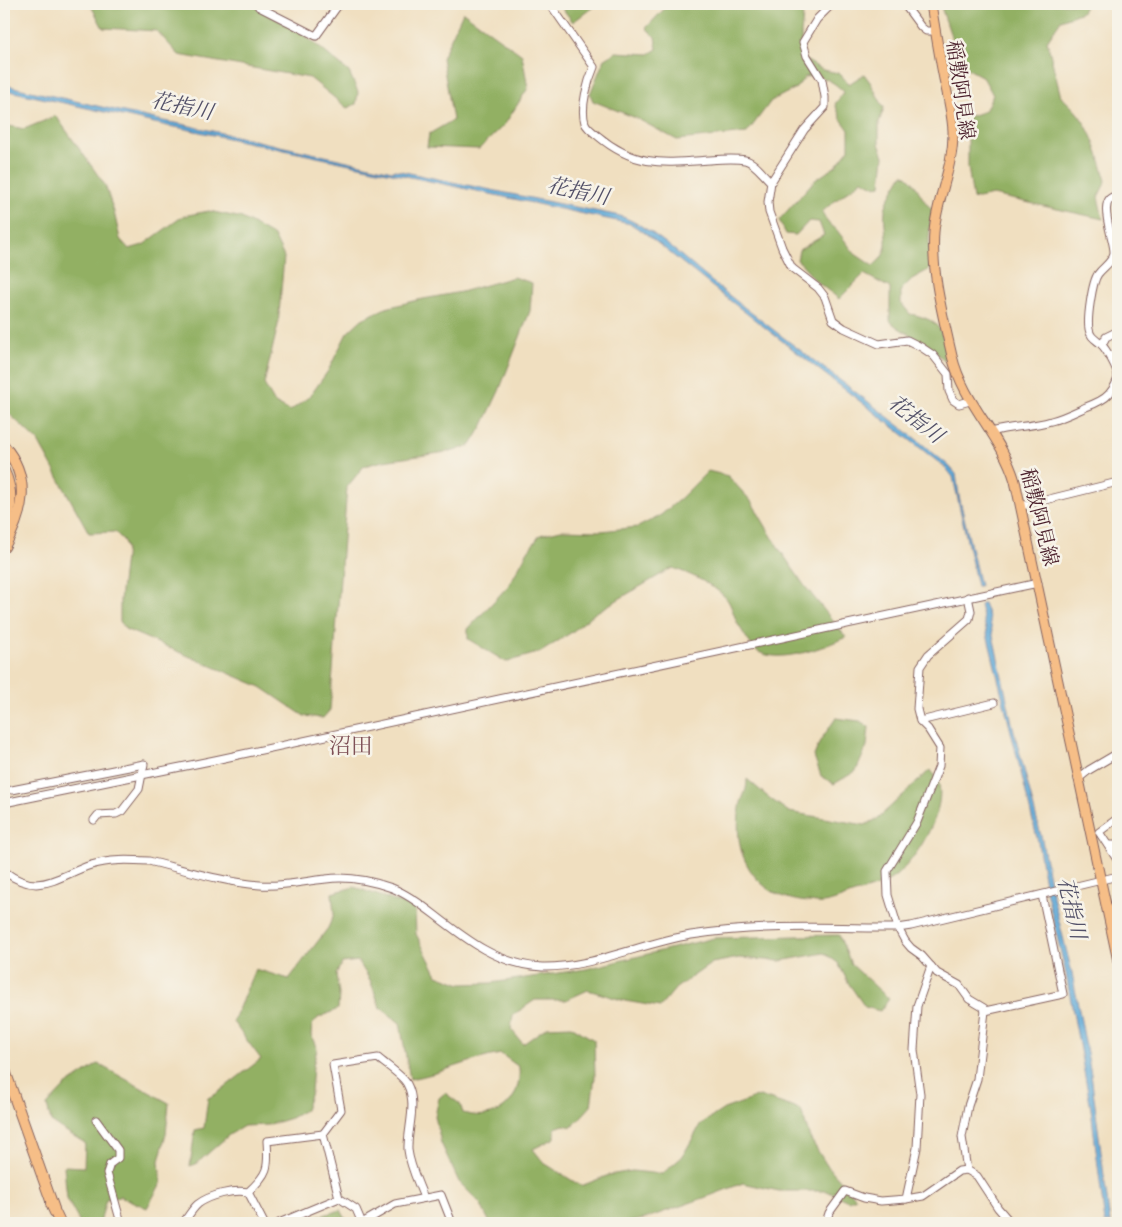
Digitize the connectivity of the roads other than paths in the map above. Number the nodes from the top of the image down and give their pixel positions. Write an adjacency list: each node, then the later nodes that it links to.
1 (257, 4): 2 (street)
2 (339, 4)
3 (550, 4): 8 (street)
4 (832, 4): 8 (street)
5 (904, 4): 7 (street)
6 (931, 4): 7 (main road, 稲敷阿見線)
7 (935, 31): 12 (main road, 稲敷阿見線)
8 (771, 182): 12 (street)
9 (1118, 196): 11 (street)
10 (1118, 331): 11 (street)
11 (1102, 344): 13 (street)
12 (970, 401): 13 (main road, 稲敷阿見線)
13 (991, 432): 18 (main road, 稲敷阿見線)
14 (4, 446): 20 (highway)
15 (4, 457): 20 (highway)
16 (4, 471): 19 (highway)
17 (1118, 482): 18 (street)
18 (1021, 506): 21 (main road, 稲敷阿見線)
19 (4, 526)
20 (4, 546)
21 (1038, 583): 22 (street); 27 (main road, 稲敷阿見線)
22 (968, 597): 24 (street); 26 (street)
23 (994, 703): 24 (street)
24 (920, 721): 39 (street)
25 (1118, 753): 27 (street)
26 (142, 774): 28 (street); 29 (street); 31 (street)
27 (1078, 779): 37 (main road, 稲敷阿見線)
28 (12, 790)
29 (4, 804)
30 (1118, 818): 32 (street)
31 (94, 820)
32 (1108, 845): 33 (street); 34 (street)
33 (1118, 845)
34 (1118, 861)
35 (4, 872): 39 (street)
36 (1118, 876): 37 (street)
37 (1100, 880): 38 (street); 40 (main road, 稲敷阿見線)
38 (1042, 895): 39 (street); 42 (street)
39 (898, 928): 41 (street)
40 (1118, 961)
41 (931, 966): 42 (street); 51 (street)
42 (986, 1011): 47 (street)
43 (4, 1068): 52 (highway)
44 (4, 1090): 52 (highway)
45 (96, 1120): 54 (street)
46 (323, 1134): 48 (street); 49 (street); 50 (street)
47 (966, 1170): 51 (street); 61 (street)
48 (248, 1192): 55 (street); 56 (street)
49 (339, 1198): 57 (street); 58 (street)
50 (424, 1198): 58 (street); 59 (street)
51 (906, 1199): 60 (street)
52 (54, 1209): 53 (highway)
53 (60, 1223)
54 (121, 1223)
55 (183, 1223)
56 (264, 1223)
57 (279, 1223)
58 (362, 1223)
59 (452, 1223)
60 (831, 1223)
61 (1012, 1223)

